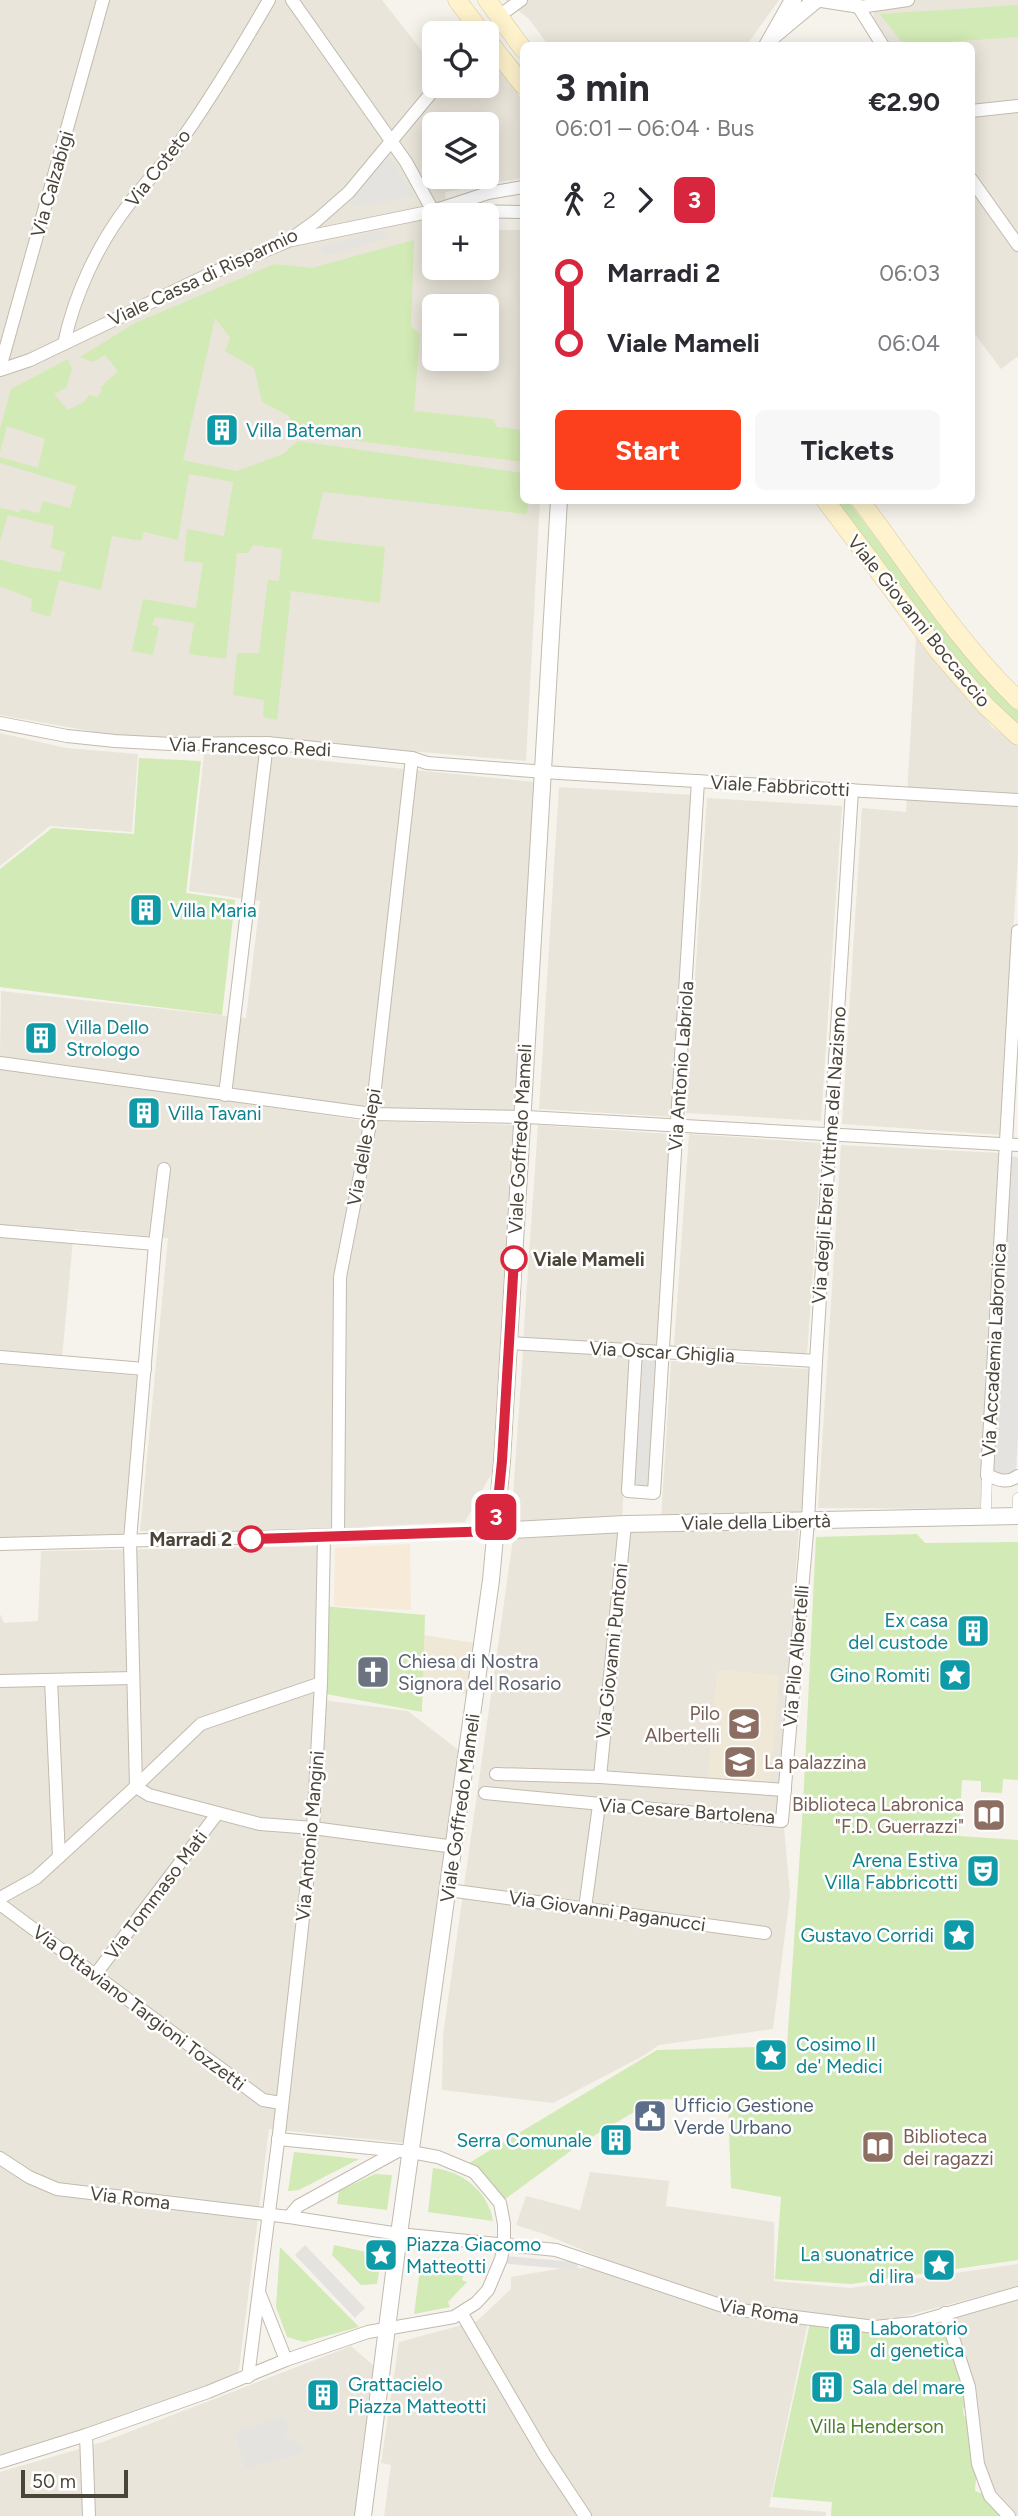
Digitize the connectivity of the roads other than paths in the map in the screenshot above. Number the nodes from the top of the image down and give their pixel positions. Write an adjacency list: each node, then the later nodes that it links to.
1 (103, 0): 32 (street, Via Calzabigi)
2 (269, 0): 31 (street, Via Coteto)
3 (292, 0): 21 (street)
4 (457, 0): 12 (main road)
5 (487, 0): 11 (main road)
6 (521, 0): 11 (street)
7 (793, 0): 13 (street)
8 (816, 0): 10 (street); 13 (street)
9 (908, 0): 10 (street)
10 (857, 4): 14 (street)
11 (499, 16): 15 (main road)
12 (472, 21)
13 (771, 40)
14 (881, 42)
15 (520, 45)
16 (499, 55): 17 (main road)
17 (520, 81)
18 (428, 98): 21 (street, Viale Cassa di Risparmio)
19 (1018, 106): 20 (street)
20 (975, 111)
21 (391, 143): 24 (street); 29 (street, Viale Cassa di Risparmio)
22 (975, 185): 30 (street)
23 (520, 187): 25 (street)
24 (429, 203)
25 (456, 203)
26 (499, 212): 27 (street)
27 (520, 212)
28 (422, 213): 29 (street)
29 (288, 241): 31 (street, Viale Cassa di Risparmio)
30 (1018, 245)
31 (64, 344): 32 (street, Viale Cassa di Risparmio)
32 (0, 369)
33 (559, 504): 41 (street, Viale Goffredo Mameli)
34 (828, 504): 38 (main road, Viale Giovanni Boccaccio)
35 (863, 504): 36 (main road, Viale Giovanni Boccaccio)
36 (1018, 700)
37 (0, 723): 39 (street, Via Francesco Redi)
38 (1018, 736)
39 (267, 743): 40 (street, Via Francesco Redi); 47 (street)
40 (412, 758): 41 (street, Via Francesco Redi); 48 (street, Via delle Siepi)
41 (542, 771): 42 (street, Viale Fabbricotti); 49 (street, Viale Goffredo Mameli)
42 (698, 781): 43 (street, Viale Fabbricotti); 50 (street, Via Antonio Labriola)
43 (852, 790): 44 (street, Viale Fabbricotti); 51 (street, Via degli Ebrei Vittime del Nazismo)
44 (1018, 800)
45 (1018, 931): 52 (street, Via Accademia Labronica)
46 (0, 1063): 47 (street)
47 (225, 1096): 48 (street)
48 (372, 1114): 49 (street); 71 (street, Via delle Siepi)
49 (521, 1117): 50 (street); 56 (street, Viale Goffredo Mameli)
50 (677, 1125): 51 (street); 58 (street, Via Antonio Labriola)
51 (831, 1134): 52 (street); 60 (street, Via degli Ebrei Vittime del Nazismo)
52 (1012, 1144): 62 (street, Via Accademia Labronica)
53 (164, 1169): 55 (street)
54 (0, 1231): 55 (street)
55 (155, 1244): 61 (street)
56 (509, 1343): 57 (street, Via Oscar Ghiglia); 69 (street, Viale Goffredo Mameli)
57 (636, 1350): 58 (street, Via Oscar Ghiglia); 58 (street, Via Antonio Labriola)
58 (662, 1352): 60 (street, Via Oscar Ghiglia)
59 (0, 1357): 61 (street)
60 (816, 1361): 67 (street, Via degli Ebrei Vittime del Nazismo)
61 (145, 1369): 72 (street)
62 (987, 1475): 63 (street, Via Accademia Labronica); 65 (street, Via Accademia Labronica)
63 (1018, 1476)
64 (1018, 1498): 66 (street)
65 (986, 1507)
66 (1018, 1516): 67 (street, Viale della Libertà)
67 (808, 1521): 68 (street, Viale della Libertà); 81 (street, Via Pilo Albertelli)
68 (625, 1524): 69 (street, Viale della Libertà); 79 (street, Via Giovanni Puntoni)
69 (495, 1531): 71 (street); 86 (street, Viale Goffredo Mameli)
70 (324, 1537): 71 (street); 72 (street); 77 (street, Via Antonio Mangini)
71 (338, 1537)
72 (130, 1540): 73 (street); 74 (street)
73 (0, 1544)
74 (133, 1678): 75 (street); 80 (street)
75 (51, 1680): 76 (street); 87 (street)
76 (0, 1681)
77 (321, 1683): 80 (street); 85 (street, Via Antonio Mangini)
78 (496, 1774): 79 (street, Via Cesare Bartolena)
79 (600, 1777): 81 (street, Via Cesare Bartolena)
80 (136, 1787): 84 (street); 87 (street)
81 (785, 1790): 83 (street, Via Cesare Bartolena)
82 (485, 1793): 83 (street, Via Cesare Bartolena)
83 (599, 1805): 91 (street)
84 (217, 1814): 85 (street); 93 (street, Via Tommaso Mati)
85 (313, 1828): 86 (street); 94 (street, Via Antonio Mangini)
86 (455, 1847): 88 (street, Viale Goffredo Mameli)
87 (59, 1857): 89 (street)
88 (448, 1890): 91 (street, Via Giovanni Paganucci); 96 (street, Viale Goffredo Mameli)
89 (0, 1898)
90 (0, 1904): 93 (street, Via Ottaviano Targioni Tozzetti)
91 (585, 1908): 92 (street, Via Giovanni Paganucci)
92 (765, 1933)
93 (95, 1975): 94 (street, Via Ottaviano Targioni Tozzetti)
94 (281, 2103): 95 (street, Via Antonio Mangini)
95 (278, 2136): 96 (street); 98 (street)
96 (404, 2152): 99 (street); 100 (street, Viale Goffredo Mameli); 101 (street)
97 (0, 2158): 98 (street, Via Roma)
98 (268, 2215): 99 (street); 102 (street)
99 (289, 2217): 100 (street)
100 (399, 2234): 101 (street); 106 (street, Viale Goffredo Mameli)
101 (504, 2244): 104 (street); 105 (street, Via Roma)
102 (259, 2292): 107 (street); 108 (street)
103 (1018, 2293): 105 (street, Via Roma)
104 (462, 2314): 106 (street); 113 (street)
105 (944, 2314): 114 (street)
106 (387, 2328): 107 (street); 112 (street, Viale Goffredo Mameli)
107 (286, 2360): 108 (street)
108 (248, 2377): 109 (street)
109 (86, 2435): 110 (street); 111 (street)
110 (0, 2462)
111 (89, 2516)
112 (363, 2516)
113 (585, 2516)
114 (1009, 2516)

